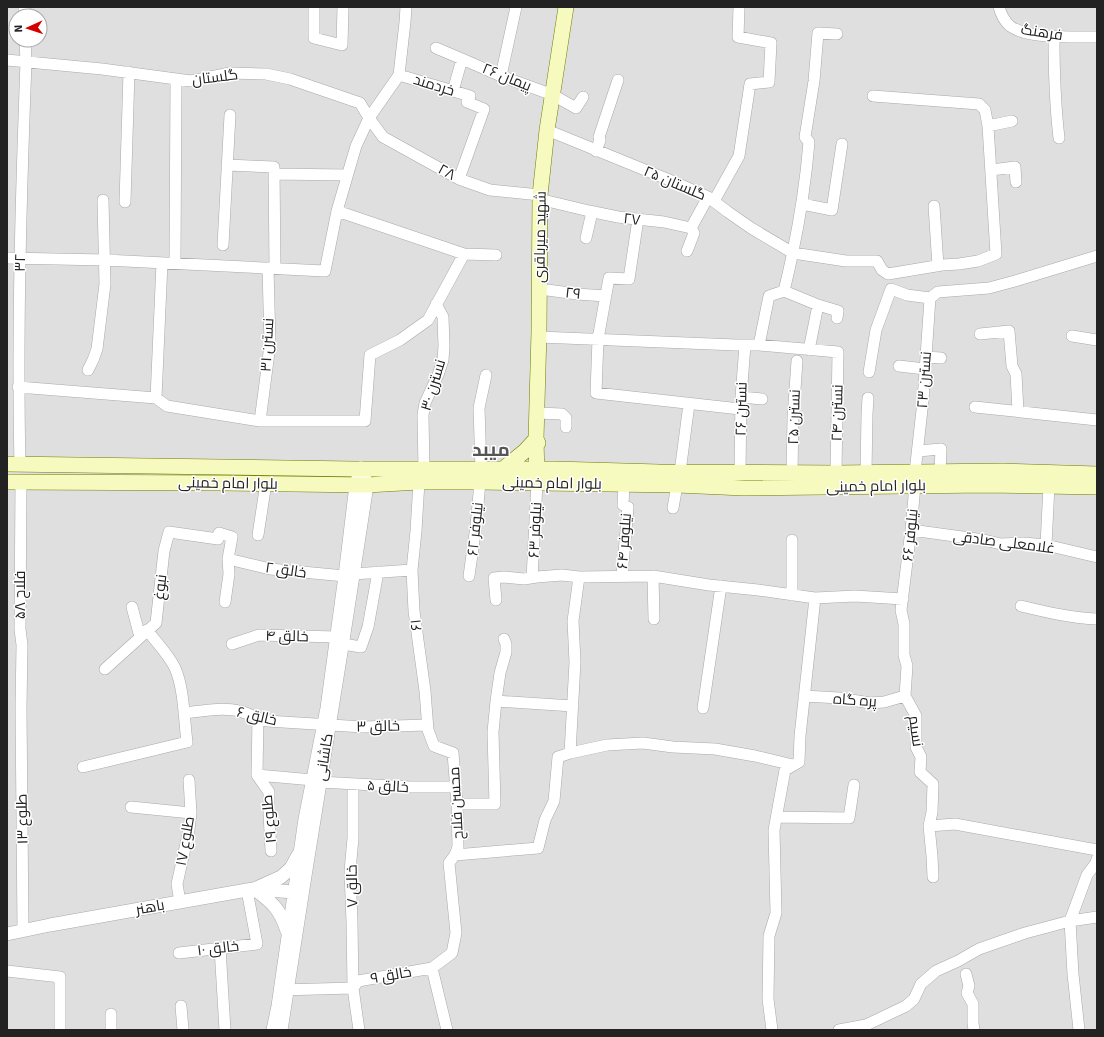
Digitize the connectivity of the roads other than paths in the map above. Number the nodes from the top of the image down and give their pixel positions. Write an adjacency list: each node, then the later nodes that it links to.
1 (314, 7): 2 (street)
2 (343, 7)
3 (406, 7): 17 (street)
4 (516, 7): 18 (street)
5 (566, 7): 22 (main road, شهید میرباقری)
6 (739, 7): 40 (street)
7 (999, 7): 9 (street, فرهنگ)
8 (837, 34): 43 (street)
9 (1054, 36): 10 (street, فرهنگ); 30 (street)
10 (1097, 37)
11 (25, 48): 15 (street, ۳۲)
12 (436, 48): 13 (street, پیمان ۲۶)
13 (462, 58): 18 (street, پیمان ۲۶); 21 (street)
14 (7, 60): 15 (street, گلستان)
15 (26, 62): 16 (street, گلستان); 57 (street, ۳۲)
16 (129, 72): 19 (street, گلستان); 42 (street)
17 (399, 75): 21 (street, خردمند); 26 (street)
18 (501, 76): 22 (street, پیمان ۲۶)
19 (176, 79): 26 (street, گلستان); 60 (street)
20 (618, 80): 32 (street)
21 (453, 91): 37 (street, خردمند)
22 (553, 95): 23 (street, پیمان ۲۶); 29 (main road, شهید میرباقری)
23 (583, 96)
24 (873, 96): 28 (street)
25 (230, 114): 33 (street)
26 (369, 118): 36 (street); 37 (street, ۲۸)
27 (1012, 121): 28 (street)
28 (988, 126): 34 (street)
29 (547, 130): 32 (street, گلستان ۲۵); 39 (main road, شهید میرباقری)
30 (1059, 138)
31 (842, 144): 43 (street)
32 (596, 151): 40 (street, گلستان ۲۵)
33 (227, 165): 35 (street); 50 (street)
34 (991, 170): 38 (street); 61 (street)
35 (274, 174): 36 (street); 62 (street, نسترن ۳۱)
36 (347, 175): 45 (street)
37 (459, 179): 39 (street, ۲۸)
38 (1016, 182)
39 (540, 197): 46 (street, ۲۷); 64 (main road, شهید میرباقری)
40 (711, 199): 48 (street); 52 (street, گلستان ۲۵)
41 (103, 200): 58 (street)
42 (125, 202)
43 (802, 204): 52 (street)
44 (934, 206): 61 (street)
45 (337, 211): 53 (street); 62 (street)
46 (592, 212): 47 (street, ۲۷); 49 (street)
47 (638, 219): 48 (street, ۲۷); 68 (street)
48 (691, 228): 51 (street)
49 (586, 238)
50 (223, 245)
51 (687, 251)
52 (793, 253): 63 (street); 66 (street)
53 (464, 254): 54 (street); 69 (street)
54 (496, 255)
55 (1097, 256): 67 (street)
56 (7, 258): 57 (street)
57 (20, 258): 58 (street); 88 (street, ۳۲)
58 (105, 260): 59 (street); 85 (street)
59 (162, 263): 60 (street); 90 (street)
60 (175, 263): 62 (street)
61 (938, 266): 63 (street)
62 (272, 268): 99 (street, نسترن ۳۱)
63 (888, 274): 65 (street)
64 (540, 289): 68 (street, ۲۹); 74 (main road, شهید میرباقری)
65 (891, 289): 67 (street); 86 (street)
66 (784, 291): 70 (street); 78 (street)
67 (934, 295): 80 (street, نسترن ۲۳)
68 (606, 296): 75 (street)
69 (436, 304): 99 (street); 114 (street, نسترن ۳۰)
70 (818, 305): 71 (street); 79 (street)
71 (837, 318)
72 (980, 334): 96 (street)
73 (1072, 336): 76 (street)
74 (539, 337): 75 (street); 97 (main road, شهید میرباقری)
75 (598, 340): 77 (street); 93 (street)
76 (1097, 340)
77 (745, 345): 78 (street); 89 (street, نسترن ۲۶)
78 (759, 345): 79 (street)
79 (809, 350): 111 (street, نسترن ۲۴)
80 (926, 357): 81 (street); 84 (street, نسترن ۲۳)
81 (941, 358)
82 (797, 361): 110 (street, نسترن ۲۵)
83 (899, 366): 84 (street)
84 (925, 369): 102 (street, نسترن ۲۳)
85 (88, 370)
86 (869, 372)
87 (486, 375): 115 (street, نیلوفر ۶۲)
88 (18, 387): 90 (street); 103 (street, ۳۲)
89 (741, 397): 92 (street); 95 (street, نسترن ۲۶)
90 (156, 398): 99 (street)
91 (868, 398): 112 (street)
92 (762, 399)
93 (689, 404): 95 (street); 117 (street)
94 (975, 407): 96 (street)
95 (740, 409): 108 (street, نسترن ۲۶)
96 (1018, 411): 98 (street)
97 (537, 413): 100 (street); 101 (main road, شهید میرباقری)
98 (1097, 420)
99 (260, 421)
100 (566, 427)
101 (536, 439): 106 (main road); 107 (main road); 116 (main road, شهید میرباقری)
102 (918, 451): 109 (street); 118 (street, نسترن ۲۳)
103 (14, 465): 104 (main road, بلوار امام خمینی)
104 (88, 466): 105 (main road, بلوار امام خمینی); 120 (main road)
105 (361, 468): 114 (main road, بلوار امام خمینی); 123 (street)
106 (503, 469): 115 (main road, بلوار امام خمینی); 116 (main road, بلوار امام خمینی)
107 (555, 469): 116 (main road, بلوار امام خمینی); 117 (main road, بلوار امام خمینی)
108 (740, 472): 110 (main road, بلوار امام خمینی); 117 (main road, بلوار امام خمینی)
109 (940, 472): 113 (main road, بلوار امام خمینی); 118 (main road, بلوار امام خمینی)
110 (792, 473): 111 (main road, بلوار امام خمینی)
111 (836, 473): 112 (main road, بلوار امام خمینی)
112 (866, 473): 118 (main road, بلوار امام خمینی)
113 (1097, 474)
114 (422, 475): 115 (main road, بلوار امام خمینی); 123 (main road, بلوار امام خمینی); 133 (street, ۶۱)
115 (480, 475): 116 (main road, بلوار امام خمینی); 136 (street, نیلوفر ۶۲)
116 (537, 476): 122 (main road, بلوار امام خمینی); 140 (street, نیلوفر ۶۳)
117 (678, 479): 118 (main road, بلوار امام خمینی); 122 (main road, بلوار امام خمینی); 126 (street)
118 (915, 479): 124 (main road, بلوار امام خمینی); 127 (street, نیلوفر ۶۶)
119 (14, 482): 120 (main road, بلوار امام خمینی); 161 (street, فلاح ۵۸)
120 (88, 482): 121 (main road, بلوار امام خمینی)
121 (266, 483): 123 (main road, بلوار امام خمینی); 128 (street)
122 (624, 484): 137 (street, نیلوفر ۶۴)
123 (361, 485): 135 (street, کاشانی)
124 (1049, 486): 125 (main road, بلوار امام خمینی); 130 (street)
125 (1097, 487)
126 (673, 508)
127 (911, 530): 130 (street, غلامعلی صادقی); 141 (street, نیلوفر ۶۶)
128 (258, 535)
129 (792, 540): 143 (street)
130 (1046, 545): 131 (street, غلامعلی صادقی)
131 (1097, 557)
132 (228, 559): 135 (street, خالق ۲); 147 (street); 152 (street, نبوغ)
133 (412, 570): 134 (street, خالق ۲); 166 (street, ۶۱)
134 (378, 572): 135 (street, خالق ۲); 154 (street, خالق ۴)
135 (349, 575): 154 (street, کاشانی)
136 (469, 576)
137 (622, 576): 138 (street); 139 (street)
138 (653, 576): 142 (street); 150 (street)
139 (579, 577): 140 (street); 160 (street)
140 (532, 578): 146 (street)
141 (904, 584): 145 (street, نسیم)
142 (721, 586): 143 (street); 162 (street)
143 (792, 595): 144 (street)
144 (815, 598): 145 (street); 157 (street)
145 (903, 599): 158 (street, نسیم)
146 (496, 600)
147 (225, 602)
148 (1021, 606): 151 (street)
149 (132, 607): 152 (street)
150 (654, 619)
151 (1097, 619)
152 (144, 634): 156 (street, نبوغ); 163 (street)
153 (504, 639): 159 (street)
154 (341, 640): 155 (street, خالق ۴); 165 (street, کاشانی)
155 (232, 644)
156 (105, 669)
157 (804, 696): 158 (street, پره گاه); 169 (street)
158 (905, 696): 181 (street, نسیم)
159 (496, 700): 160 (street); 177 (street)
160 (573, 706): 168 (street)
161 (20, 707): 194 (street, طلوع ۱۳)
162 (703, 708)
163 (184, 713): 164 (street, خالق ۶); 170 (street)
164 (258, 718): 165 (street, خالق ۶); 171 (street, طلوع ۱۹)
165 (327, 725): 166 (street, خالق ۳); 173 (street, کاشانی)
166 (427, 725): 167 (street, ۶۱)
167 (454, 753): 176 (street, محسن فلاح)
168 (570, 754): 169 (street); 186 (street)
169 (793, 765): 180 (street)
170 (83, 767)
171 (257, 775): 173 (street, خالق ۵); 185 (street, طلوع ۱۹)
172 (189, 780): 179 (street, طلوع ۱۷)
173 (317, 781): 174 (street, خالق ۵); 182 (street, کاشانی); 183 (street, کاشانی)
174 (353, 784): 176 (street, خالق ۵); 203 (street, خالق ۷)
175 (854, 785): 180 (street)
176 (456, 787): 177 (street, محسن فلاح)
177 (457, 804): 186 (street, محسن فلاح)
178 (131, 807): 179 (street)
179 (191, 813): 191 (street, طلوع ۱۷)
180 (777, 817): 215 (street)
181 (929, 826): 184 (street); 188 (street)
182 (311, 841): 183 (street); 198 (street, کاشانی)
183 (301, 850): 189 (street); 190 (street, کاشانی)
184 (1097, 850)
185 (271, 851)
186 (455, 855): 200 (street, محسن فلاح)
187 (1097, 859): 193 (street)
188 (933, 877)
189 (251, 889): 190 (street, باهنر); 191 (street, باهنر); 196 (street); 197 (street, خالق ۱۰)
190 (294, 892): 196 (street, کاشانی)
191 (180, 902): 194 (street, باهنر)
192 (1097, 917): 193 (street)
193 (1070, 921): 216 (street); 218 (street)
194 (23, 930): 195 (street, باهنر)
195 (7, 934)
196 (288, 934): 198 (street); 204 (street, کاشانی)
197 (220, 948): 199 (street, خالق ۱۰); 210 (street)
198 (294, 950): 204 (street, کاشانی)
199 (179, 953)
200 (432, 968): 203 (street, خالق ۹); 214 (street)
201 (7, 971): 207 (street)
202 (966, 974): 217 (street)
203 (353, 988): 204 (street, خالق ۹); 213 (street, خالق ۹)
204 (284, 990): 211 (street, کاشانی); 212 (street, کاشانی)
205 (181, 1006): 209 (street)
206 (111, 1014): 208 (street)
207 (60, 1030)
208 (111, 1030)
209 (183, 1030)
210 (225, 1030)
211 (273, 1030)
212 (282, 1030)
213 (358, 1030)
214 (447, 1030)
215 (772, 1030)
216 (839, 1030)
217 (974, 1030)
218 (1079, 1030)

